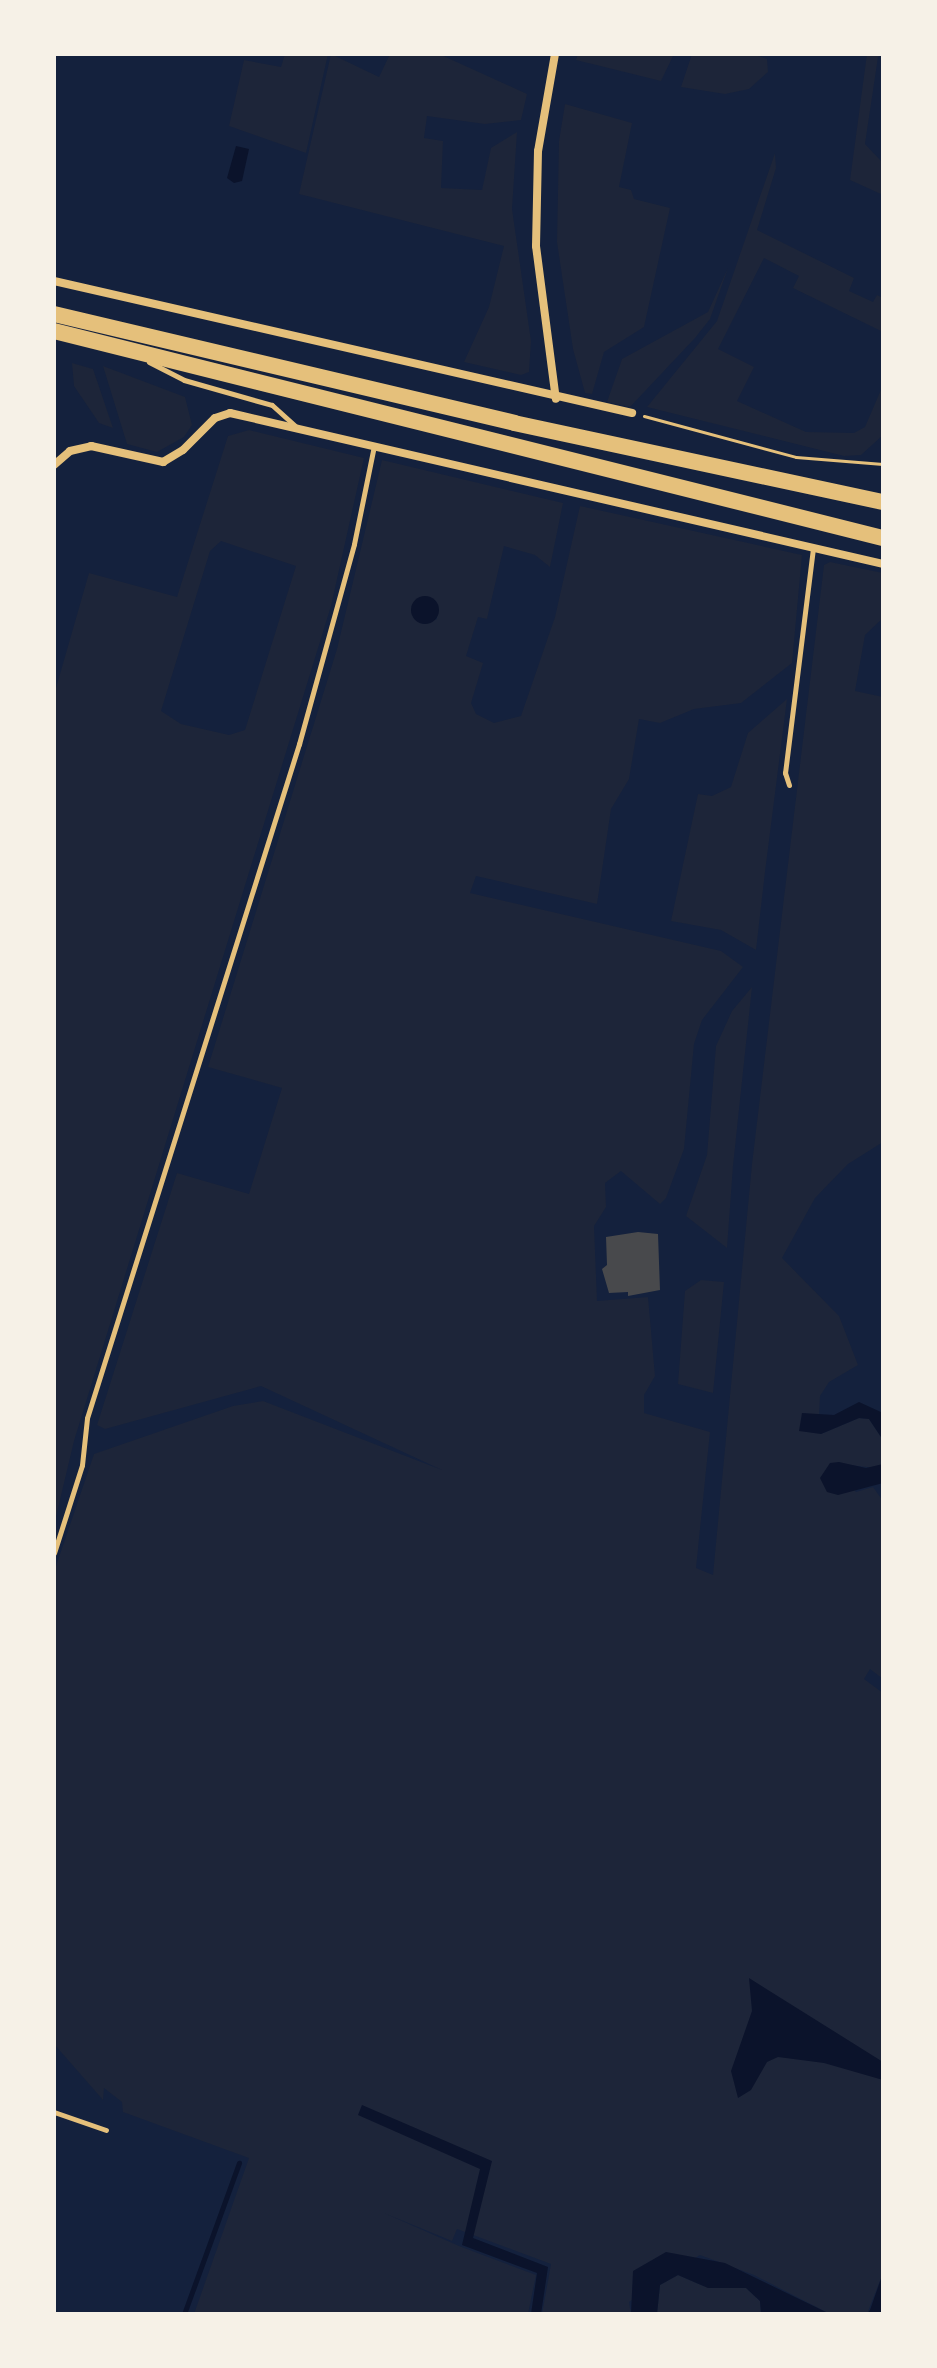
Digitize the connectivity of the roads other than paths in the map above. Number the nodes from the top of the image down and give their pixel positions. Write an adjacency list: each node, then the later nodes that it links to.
1 (555, 54): 6 (street)
2 (54, 281): 6 (street)
3 (54, 314): 11 (main road)
4 (54, 331): 5 (main road)
5 (119, 347): 8 (lane); 12 (main road)
6 (556, 399): 7 (street)
7 (632, 413)
8 (296, 427): 9 (street); 10 (street)
9 (374, 446): 13 (street); 16 (lane)
10 (54, 465)
11 (883, 502)
12 (883, 538)
13 (813, 549): 14 (street); 15 (lane)
14 (883, 564)
15 (789, 785)
16 (54, 1553)
17 (54, 2112): 18 (lane)
18 (106, 2130)

